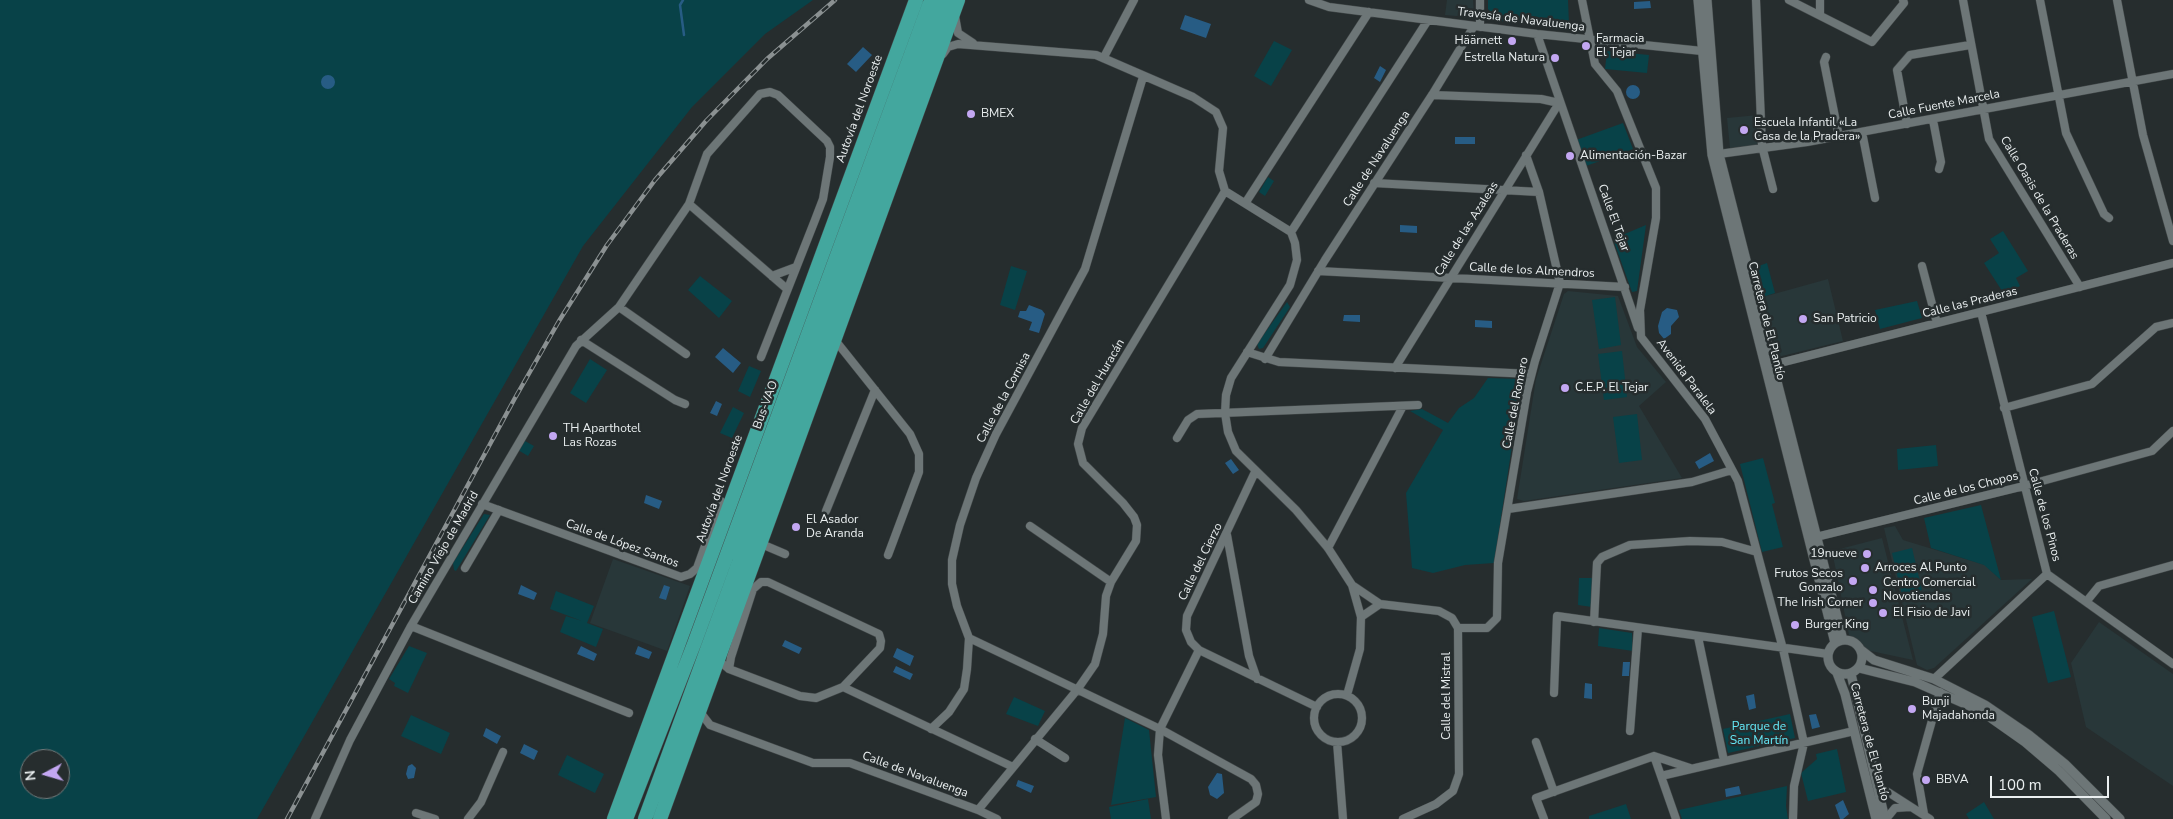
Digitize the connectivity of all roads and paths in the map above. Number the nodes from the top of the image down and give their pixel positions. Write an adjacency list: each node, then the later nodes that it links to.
1 (916, 0): 55 (highway, Autovía del Noroeste)
2 (931, 0): 127 (highway, Bus-VAO)
3 (945, 0): 176 (highway)
4 (959, 0): 25 (street); 40 (highway)
5 (1134, 0): 28 (street)
6 (1309, 0): 18 (street, Travesía de Navaluenga)
7 (1480, 0): 22 (street)
8 (1582, 0): 24 (street, Avenida Paralela)
9 (1698, 0): 27 (street, Carretera de El Plantío)
10 (1707, 0): 44 (street, Carretera de El Plantío)
11 (1756, 0): 42 (street)
12 (1789, 0): 20 (street)
13 (1820, 0): 20 (street)
14 (1903, 0): 20 (street)
15 (1963, 0): 26 (street, Calle Oasis de la Praderas)
16 (2040, 0): 34 (street)
17 (2117, 0): 32 (street)
18 (1331, 3): 19 (street, Travesía de Navaluenga)
19 (1369, 12): 21 (street, Travesía de Navaluenga); 52 (street)
20 (1820, 15)
21 (1428, 20): 22 (street, Travesía de Navaluenga); 56 (street)
22 (1477, 27): 23 (street, Travesía de Navaluenga); 33 (street, Calle de Navaluenga)
23 (1537, 34): 24 (street, Travesía de Navaluenga); 35 (street, Calle El Tejar)
24 (1591, 40): 27 (street, Travesía de Navaluenga); 69 (street, Avenida Paralela)
25 (978, 45): 28 (street); 40 (street)
26 (1970, 45): 36 (street, Calle Oasis de la Praderas); 38 (street)
27 (1702, 51): 126 (street, Carretera de El Plantío)
28 (1104, 57): 31 (street)
29 (1826, 57): 41 (street)
30 (2173, 74): 32 (street, Calle Fuente Marcela)
31 (1143, 77): 49 (street); 125 (street, Calle de la Cornisa)
32 (2133, 82): 34 (street, Calle Fuente Marcela); 57 (street)
33 (1432, 95): 35 (street); 46 (street, Calle de Navaluenga)
34 (2059, 95): 36 (street, Calle Fuente Marcela); 54 (street)
35 (1559, 103): 43 (street, Calle de las Azaleas); 65 (street, Calle El Tejar)
36 (1984, 109): 37 (street, Calle Fuente Marcela); 66 (street, Calle Oasis de la Praderas)
37 (1933, 120): 38 (street, Calle Fuente Marcela); 45 (street)
38 (1907, 124): 39 (street, Calle Fuente Marcela)
39 (1862, 132): 41 (street, Calle Fuente Marcela); 51 (street)
40 (909, 137): 78 (highway)
41 (1839, 137): 42 (street, Calle Fuente Marcela)
42 (1762, 149): 44 (street, Calle Fuente Marcela); 47 (street)
43 (1526, 154): 48 (street, Calle de las Azaleas); 50 (street)
44 (1719, 154): 85 (street, Carretera de El Plantío)
45 (1939, 169)
46 (1374, 183): 48 (street); 61 (street, Calle de Navaluenga)
47 (1772, 189)
48 (1504, 190): 50 (street); 63 (street, Calle de las Azaleas)
49 (1225, 191): 52 (street); 115 (street, Calle del Huracán)
50 (1539, 192): 64 (street)
51 (1875, 198)
52 (1246, 202): 56 (street)
53 (689, 204): 60 (street, Camino Viejo de Madrid); 62 (street); 72 (street, Camino Viejo de Madrid)
54 (2110, 218)
55 (831, 230): 99 (highway); 173 (highway, Autovía del Noroeste)
56 (1291, 232): 68 (street)
57 (2173, 242)
58 (2173, 263): 66 (street, Calle las Praderas)
59 (1922, 266): 74 (street)
60 (796, 267): 62 (street); 67 (street)
61 (1318, 271): 63 (street, Calle de los Almendros); 71 (street, Calle de Navaluenga)
62 (772, 276): 67 (street)
63 (1450, 278): 64 (street, Calle de los Almendros); 86 (street, Calle de las Azaleas)
64 (1560, 284): 65 (street, Calle de los Almendros); 87 (street, Calle del Romero)
65 (1625, 287): 70 (street, Calle El Tejar)
66 (2080, 287): 73 (street, Calle las Praderas)
67 (787, 289): 82 (street)
68 (1284, 294): 71 (street); 79 (street)
69 (1644, 295): 70 (street); 76 (street, Avenida Paralela)
70 (1628, 296): 76 (street, Calle El Tejar)
71 (1299, 303): 84 (street, Calle de Navaluenga)
72 (619, 307): 77 (street, Camino Viejo de Madrid); 80 (street)
73 (1981, 312): 74 (street, Calle las Praderas); 92 (street, Calle de los Pinos)
74 (1937, 323): 85 (street, Calle las Praderas)
75 (2173, 323): 92 (street)
76 (1641, 337): 96 (street, Avenida Paralela)
77 (581, 340): 89 (street); 100 (street, Camino Viejo de Madrid)
78 (835, 340): 81 (street); 83 (highway)
79 (1248, 352): 84 (street); 93 (street)
80 (686, 354)
81 (848, 356): 83 (street); 88 (street)
82 (761, 357)
83 (829, 357): 107 (highway)
84 (1265, 359): 86 (street)
85 (1772, 364): 106 (street, Carretera de El Plantío)
86 (1395, 368): 87 (street)
87 (1531, 374): 101 (street, Calle del Romero)
88 (875, 390): 103 (street); 111 (street)
89 (685, 404)
90 (1418, 405): 91 (street)
91 (1403, 406): 93 (street); 108 (street)
92 (2004, 408): 98 (street, Calle de los Pinos)
93 (1225, 413): 95 (street); 97 (street)
94 (2173, 432): 98 (street, Calle de los Chopos)
95 (1176, 438)
96 (1732, 470): 101 (street); 109 (street, Avenida Paralela)
97 (1255, 472): 105 (street, Calle del Cierzo); 108 (street)
98 (2024, 486): 106 (street, Calle de los Chopos); 114 (street, Calle de los Pinos)
99 (721, 501): 102 (street, Calle de López Santos)
100 (482, 504): 102 (street, Calle de López Santos); 121 (street, Camino Viejo de Madrid)
101 (1508, 509): 122 (street, Calle del Romero)
102 (499, 510): 113 (street)
103 (826, 511)
104 (1030, 526): 115 (street)
105 (1227, 535): 129 (street, Calle del Cierzo); 137 (street)
106 (1816, 537): 126 (street, Carretera de El Plantío)
107 (759, 543): 110 (street); 132 (highway)
108 (1328, 548): 116 (street)
109 (1757, 552): 120 (street); 128 (street, Avenida Paralela)
110 (785, 554)
111 (888, 555)
112 (2173, 565): 117 (street)
113 (465, 568)
114 (2047, 574): 117 (street, Calle de los Pinos); 138 (street)
115 (1111, 582): 140 (street, Calle del Huracán)
116 (1352, 585): 118 (street); 119 (street)
117 (2086, 602): 133 (street, Calle de los Pinos)
118 (1380, 604): 119 (street); 122 (street)
119 (1361, 617): 143 (street)
120 (1594, 622): 123 (street); 142 (street)
121 (411, 626): 146 (street); 170 (street, Camino Viejo de Madrid)
122 (1458, 628): 182 (street, Calle del Mistral)
123 (1638, 628): 124 (street); 151 (street)
124 (1698, 637): 128 (street); 160 (street)
125 (969, 638): 140 (street); 148 (street, Calle de la Cornisa)
126 (1839, 642): 130 (street); 131 (street)
127 (694, 644): 174 (highway, Bus-VAO); 175 (highway)
128 (1783, 649): 131 (street); 156 (street, Avenida Paralela)
129 (1198, 650): 137 (street); 149 (street)
130 (1861, 650): 134 (street); 138 (street)
131 (1828, 654): 135 (street)
132 (724, 664): 139 (street); 139 (street); 145 (highway)
133 (2173, 664)
134 (1859, 668): 136 (street); 141 (street)
135 (1837, 673): 136 (street); 152 (street, Carretera de El Plantío)
136 (1851, 674): 164 (street, Carretera de El Plantío)
137 (1257, 679): 144 (street)
138 (1934, 679): 189 (street)
139 (843, 687): 148 (street)
140 (1077, 690): 149 (street); 153 (street, Calle del Huracán)
141 (1940, 692): 169 (street); 188 (street)
142 (1554, 693)
143 (1347, 695): 144 (street); 154 (street)
144 (1317, 707): 154 (street)
145 (700, 712): 147 (street); 150 (highway)
146 (629, 713)
147 (710, 725): 150 (street); 167 (street, Calle de Navaluenga)
148 (931, 729): 161 (street)
149 (1160, 729): 179 (street); 180 (street)
150 (693, 730): 177 (highway)
151 (1630, 731)
152 (1854, 731): 156 (street); 186 (street, Carretera de El Plantío)
153 (1035, 740): 159 (street); 161 (street, Calle del Huracán)
154 (1337, 742): 181 (street)
155 (1536, 742): 165 (street)
156 (1804, 743): 160 (street); 185 (street, Avenida Paralela)
157 (503, 752): 172 (street)
158 (1654, 756): 162 (street); 163 (street); 165 (street)
159 (1065, 758)
160 (1724, 760): 162 (street)
161 (1013, 768): 167 (street, Calle del Huracán)
162 (1690, 768): 163 (street)
163 (1661, 776): 184 (street)
164 (1877, 785): 166 (street); 187 (street, Carretera de El Plantío)
165 (1554, 792): 183 (street)
166 (1912, 808): 169 (street); 187 (street)
167 (978, 810): 178 (street, Calle de Navaluenga)
168 (416, 813): 171 (street)
169 (1927, 817)
170 (315, 819)
171 (435, 819)
172 (468, 819)
173 (614, 819)
174 (626, 819)
175 (633, 819)
176 (645, 819)
177 (660, 819)
178 (997, 819)
179 (1166, 819)
180 (1232, 819)
181 (1343, 819)
182 (1403, 819)
183 (1544, 819)
184 (1676, 819)
185 (1793, 819)
186 (1876, 819)
187 (1886, 819)
188 (2106, 819)
189 (2120, 819)

